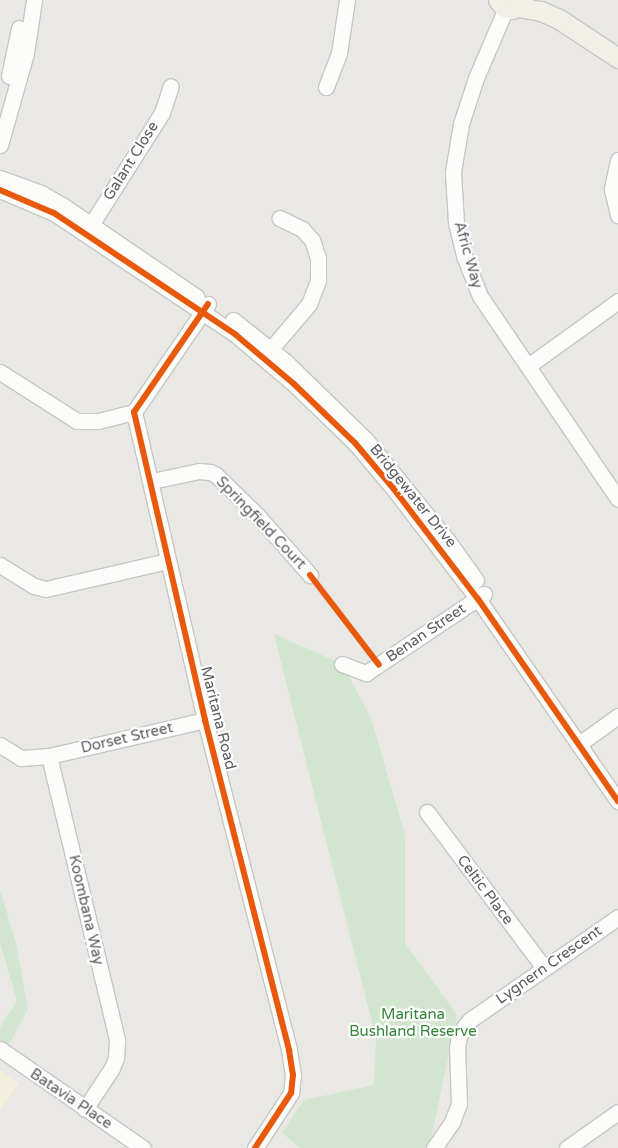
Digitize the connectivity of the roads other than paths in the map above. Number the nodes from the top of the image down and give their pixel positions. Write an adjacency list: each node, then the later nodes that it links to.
1 (24, 0): 10 (street)
2 (34, 0): 11 (street)
3 (347, 0): 9 (street)
4 (544, 0): 6 (main road)
5 (507, 2): 7 (main road); 21 (street, Afric Way)
6 (618, 46)
7 (618, 58)
8 (171, 86): 17 (street, Galant Close)
9 (326, 87)
10 (0, 111)
11 (0, 145)
12 (618, 160): 15 (street)
13 (0, 178): 17 (street, Bridgewater Drive)
14 (0, 190): 17 (street, Bridgewater Drive)
15 (618, 215)
16 (279, 218): 20 (street)
17 (89, 229): 19 (street, Bridgewater Drive)
18 (618, 301): 21 (street)
19 (205, 308): 20 (street, Bridgewater Drive); 23 (street)
20 (267, 353): 29 (street, Bridgewater Drive)
21 (528, 366): 25 (street, Afric Way)
22 (0, 372): 23 (street)
23 (134, 412): 24 (street, Maritana Road)
24 (152, 482): 26 (street, Maritana Road); 28 (street, Springfield Court)
25 (618, 499)
26 (167, 560): 27 (street); 32 (street, Maritana Road)
27 (0, 565)
28 (310, 575)
29 (482, 596): 30 (street, Benan Street); 33 (street, Bridgewater Drive)
30 (342, 664)
31 (618, 716): 33 (street)
32 (205, 720): 35 (street, Dorset Street); 45 (street, Maritana Road)
33 (583, 742): 36 (street, Bridgewater Drive); 37 (street, Bridgewater Drive)
34 (0, 745): 35 (street)
35 (49, 756): 42 (street, Koombana Way)
36 (618, 783)
37 (618, 801)
38 (427, 812): 40 (street, Celtic Place)
39 (618, 917): 40 (street, Lygnern Crescent)
40 (544, 968): 46 (street, Lygnern Crescent)
41 (0, 1049): 42 (street, Batavia Place)
42 (85, 1109): 44 (street, Batavia Place)
43 (618, 1112): 47 (street)
44 (143, 1148)
45 (255, 1148)
46 (434, 1148)
47 (567, 1148)

